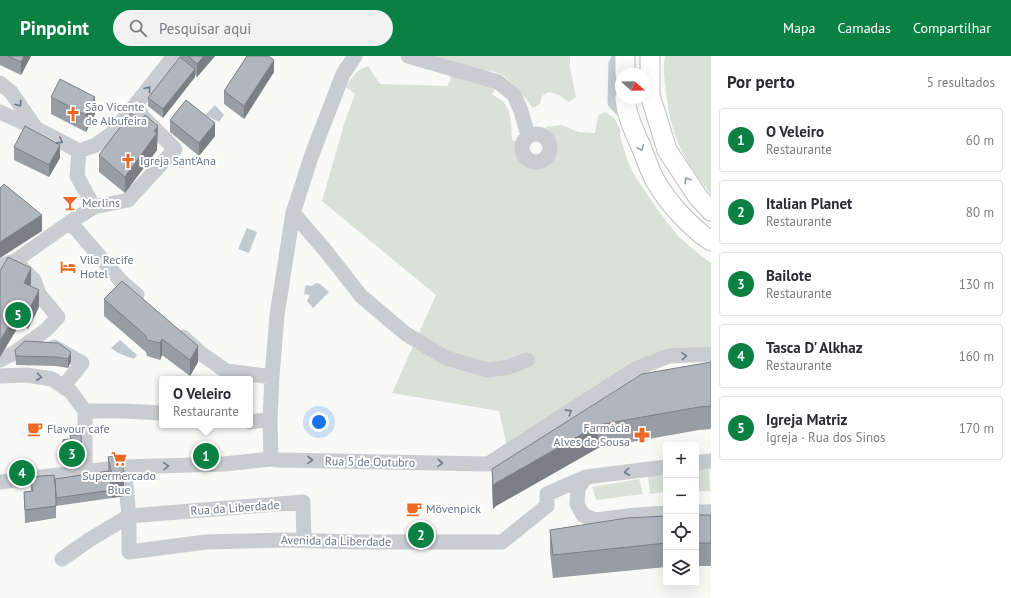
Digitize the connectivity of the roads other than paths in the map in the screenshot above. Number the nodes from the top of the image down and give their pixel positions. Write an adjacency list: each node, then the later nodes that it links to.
1 (174, 56): 9 (street, one-way to 1)
2 (355, 56): 18 (street)
3 (408, 56): 14 (street)
4 (620, 56): 12 (street)
5 (625, 56): 7 (main road)
6 (650, 56): 17 (main road, one-way to 6)
7 (625, 68)
8 (0, 83): 13 (street, one-way to 13)
9 (136, 104): 15 (street); 16 (street)
10 (626, 104): 12 (main road)
11 (0, 112): 13 (street)
12 (630, 118): 20 (main road, one-way to 20)
13 (35, 128): 15 (street, one-way to 15)
14 (528, 136)
15 (79, 151): 16 (street)
16 (94, 207): 19 (street)
17 (711, 211)
18 (293, 213): 28 (street); 29 (street)
19 (70, 222): 21 (street); 23 (street)
20 (711, 241)
21 (15, 261): 22 (street); 25 (street)
22 (0, 266)
23 (148, 306)
24 (171, 326): 29 (street)
25 (39, 336): 27 (street); 31 (street)
26 (711, 354): 36 (street, Rua 5 de Outubro, one-way to 26)
27 (0, 360)
28 (527, 360)
29 (272, 377): 34 (street)
30 (0, 378): 31 (street, one-way to 31)
31 (64, 386): 32 (street)
32 (85, 411): 33 (street); 41 (street)
33 (159, 413)
34 (270, 419): 35 (street); 36 (street)
35 (253, 422)
36 (271, 459): 39 (street, Rua 5 de Outubro, one-way to 36)
37 (711, 461): 38 (street)
38 (699, 463)
39 (124, 467): 41 (street, Rua 5 de Outubro); 47 (street)
40 (663, 467): 42 (street, Avenida da Liberdade, one-way to 42)
41 (85, 472): 43 (street, Rua 5 de Outubro)
42 (586, 477): 46 (street); 48 (street, Avenida da Liberdade)
43 (0, 482)
44 (699, 512): 45 (street)
45 (711, 512)
46 (663, 513)
47 (128, 516): 48 (street, Avenida da Liberdade); 48 (street, Rua da Liberdade); 49 (street)
48 (304, 540)
49 (62, 559)

